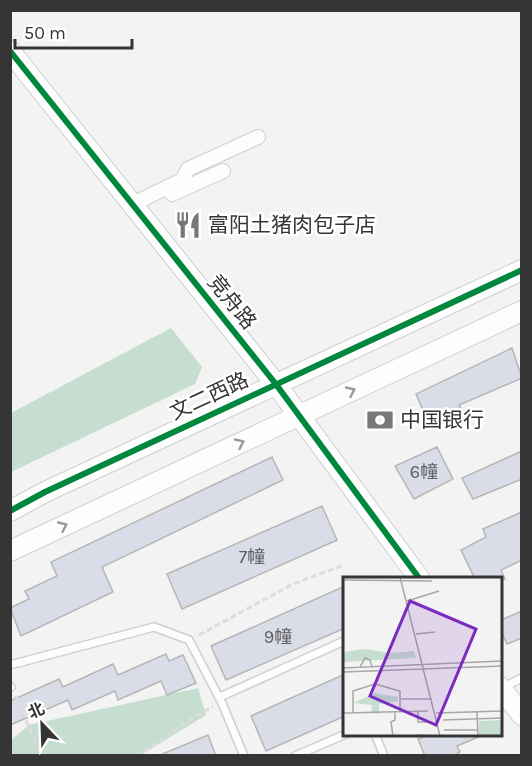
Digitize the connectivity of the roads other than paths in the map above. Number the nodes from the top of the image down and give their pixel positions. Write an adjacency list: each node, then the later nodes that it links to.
1 (10, 51): 4 (main road, 竞舟路)
2 (258, 137): 4 (street)
3 (223, 171): 4 (street)
4 (135, 207): 7 (main road, 竞舟路)
5 (522, 270): 7 (main road, 文二西路)
6 (522, 311): 8 (main road, one-way to 6)
7 (275, 383): 8 (main road, 竞舟路); 9 (main road, 文二西路)
8 (298, 416): 10 (main road, one-way to 8); 11 (main road, 竞舟路)
9 (10, 511)
10 (10, 551)
11 (419, 577)
12 (343, 642): 17 (lane)
13 (10, 665): 17 (lane)
14 (522, 678): 15 (lane)
15 (502, 688)
16 (502, 689): 18 (main road)
17 (219, 697): 21 (lane)
18 (522, 715)
19 (344, 736): 22 (lane)
20 (375, 736): 23 (lane)
21 (244, 756)
22 (295, 756)
23 (384, 756)

